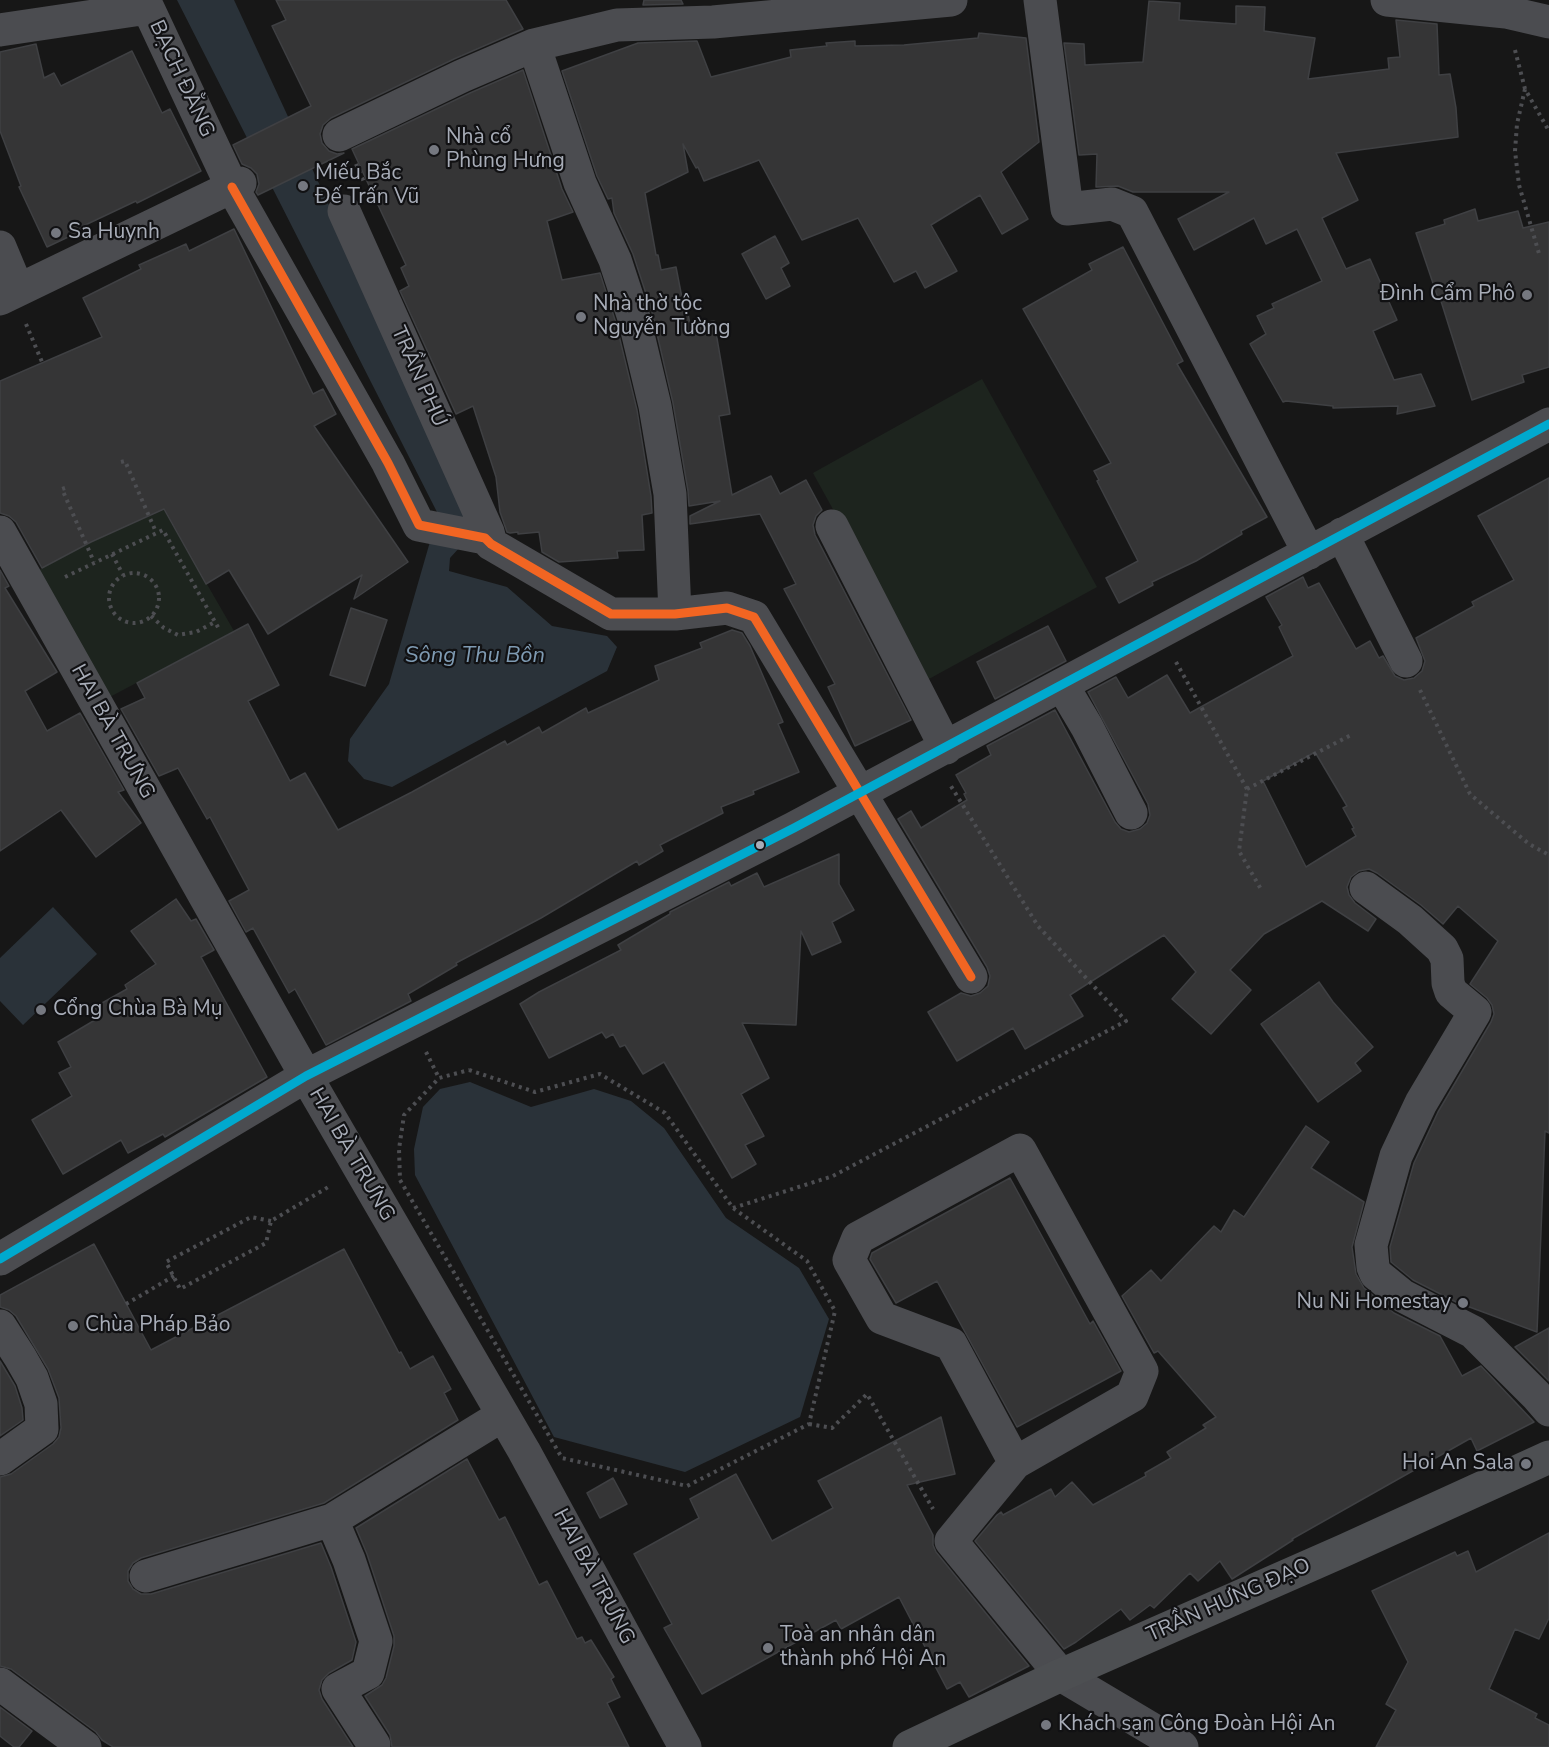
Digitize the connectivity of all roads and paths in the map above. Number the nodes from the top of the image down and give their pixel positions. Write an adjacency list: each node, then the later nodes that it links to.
1 (951, 0): 7 (street)
2 (1040, 0): 24 (street)
3 (1387, 0): 4 (street)
4 (1506, 12): 5 (street); 8 (path)
5 (1549, 22)
6 (0, 30): 11 (street, BẠCH ĐẰNG)
7 (534, 45): 10 (street); 29 (street)
8 (1525, 89): 9 (path); 14 (path)
9 (1549, 131)
10 (339, 135)
11 (236, 185): 15 (street); 23 (street)
12 (344, 211): 23 (street, TRẦN PHÚ)
13 (0, 247): 15 (street)
14 (1540, 257)
15 (9, 294)
16 (1549, 424): 22 (street)
17 (121, 462): 21 (path)
18 (65, 488): 26 (path)
19 (832, 526): 37 (street)
20 (0, 532): 45 (street, HAI BÀ TRƯNG)
21 (156, 532): 25 (path); 31 (path)
22 (1342, 534): 24 (street); 34 (street)
23 (488, 541): 29 (street)
24 (1309, 552): 33 (street)
25 (112, 554): 26 (path); 27 (path)
26 (94, 562): 28 (path)
27 (123, 576): 30 (path); 30 (path)
28 (63, 577)
29 (675, 614): 39 (street)
30 (151, 616): 31 (path)
31 (215, 622): 32 (path)
32 (219, 629)
33 (1159, 633): 35 (street); 38 (path)
34 (1406, 661): 41 (path)
35 (1062, 685): 37 (street); 40 (street)
36 (1351, 735): 38 (path)
37 (938, 752): 39 (street); 47 (path)
38 (1247, 789): 43 (path)
39 (859, 793): 44 (street); 45 (street)
40 (1131, 813)
41 (1549, 855)
42 (1366, 888): 53 (street)
43 (1262, 891)
44 (971, 977)
45 (306, 1076): 46 (street, HAI BÀ TRƯNG); 49 (street)
46 (359, 1169): 48 (path); 54 (street, HAI BÀ TRƯNG)
47 (733, 1208): 55 (path); 55 (path)
48 (272, 1221): 50 (path); 50 (path)
49 (0, 1259)
50 (174, 1276): 51 (path)
51 (126, 1304)
52 (0, 1326): 57 (street)
53 (1549, 1410)
54 (503, 1415): 59 (street); 66 (street, HAI BÀ TRƯNG)
55 (809, 1424): 60 (path)
56 (1549, 1457): 62 (main road, TRẦN HƯNG ĐẠO)
57 (0, 1459)
58 (1015, 1463): 58 (street); 60 (street)
59 (332, 1520): 61 (street); 64 (street)
60 (951, 1541): 62 (street)
61 (146, 1576)
62 (1061, 1675): 67 (main road, TRẦN HƯNG ĐẠO); 68 (street)
63 (0, 1684): 65 (street)
64 (374, 1745)
65 (85, 1747)
66 (685, 1747)
67 (909, 1747)
68 (1182, 1747)

